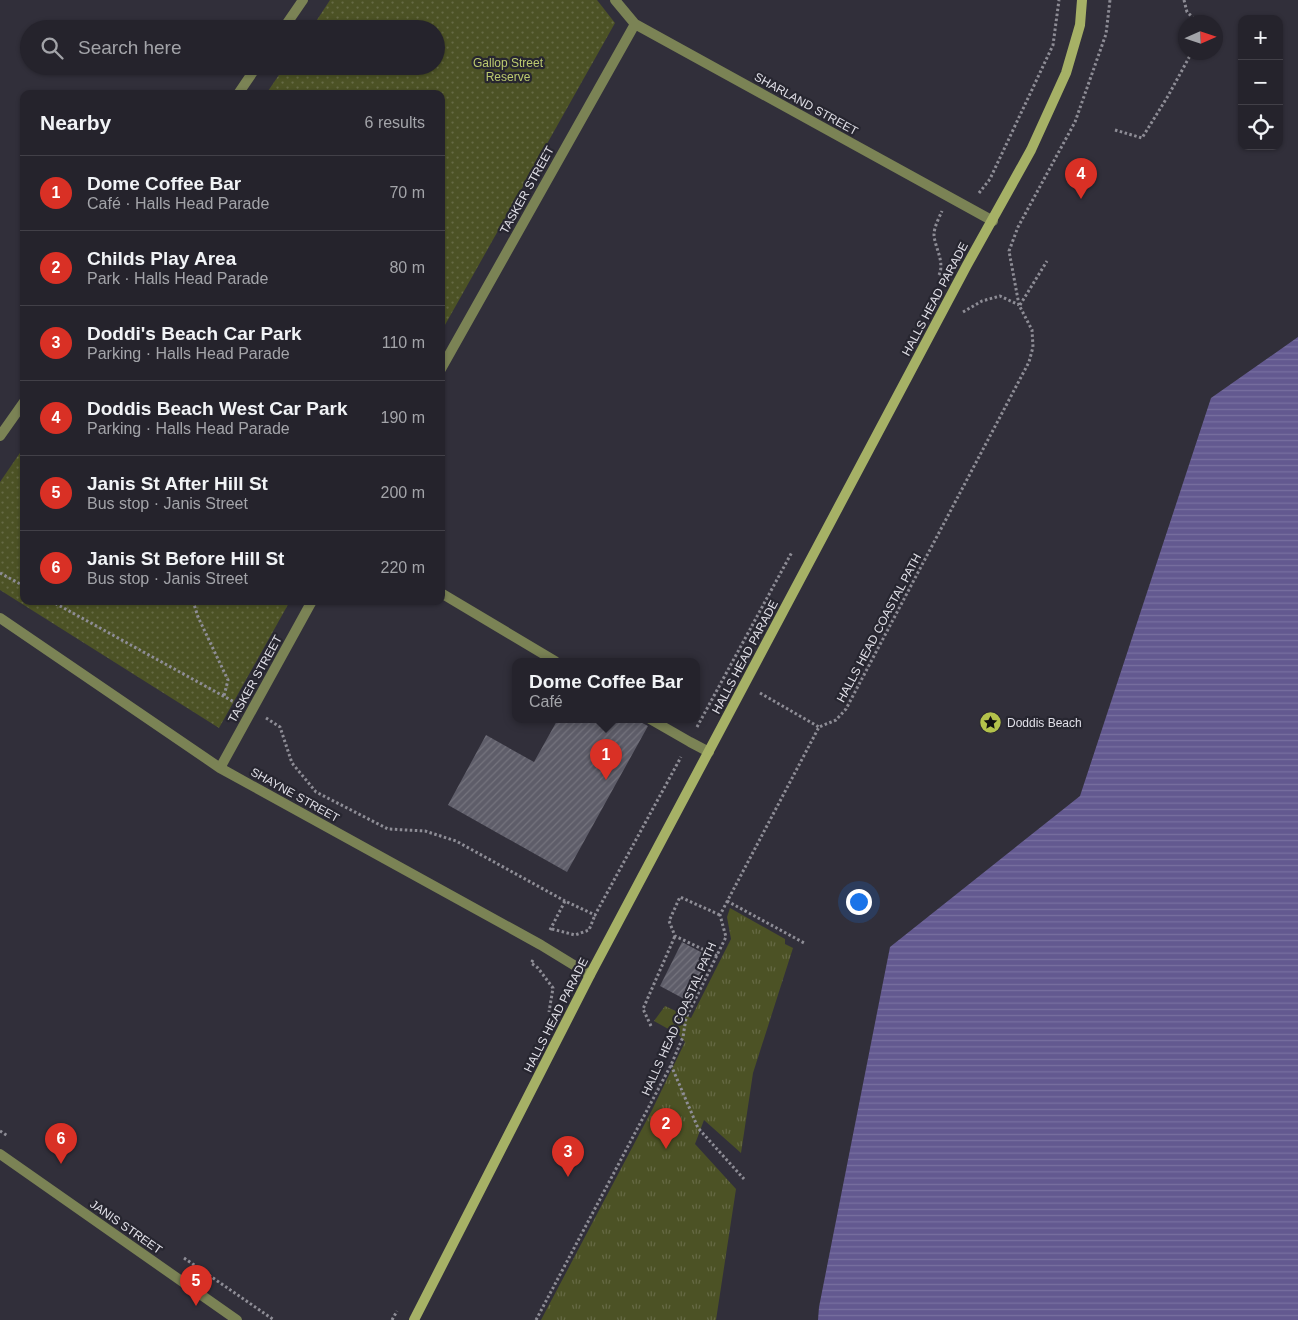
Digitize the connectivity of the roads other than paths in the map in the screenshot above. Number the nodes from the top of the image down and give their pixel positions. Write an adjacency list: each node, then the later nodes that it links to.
1 (303, 0): 4 (street)
2 (615, 0): 5 (street, SHARLAND STREET)
3 (1082, 0): 8 (street, HALLS HEAD PARADE)
4 (289, 20)
5 (635, 24): 8 (street, SHARLAND STREET); 9 (street, TASKER STREET)
6 (251, 75): 7 (street)
7 (241, 90)
8 (993, 221): 17 (street, HALLS HEAD PARADE)
9 (445, 362)
10 (20, 408): 11 (street)
11 (0, 436)
12 (445, 595): 15 (street)
13 (310, 605): 18 (street, TASKER STREET)
14 (0, 618): 18 (street, SHAYNE STREET)
15 (549, 658)
16 (657, 723): 17 (street)
17 (709, 752): 19 (street, HALLS HEAD PARADE)
18 (220, 768): 19 (street, SHAYNE STREET)
19 (590, 975): 22 (street, HALLS HEAD PARADE)
20 (0, 1154): 21 (street, JANIS STREET)
21 (237, 1320)
22 (414, 1320)

